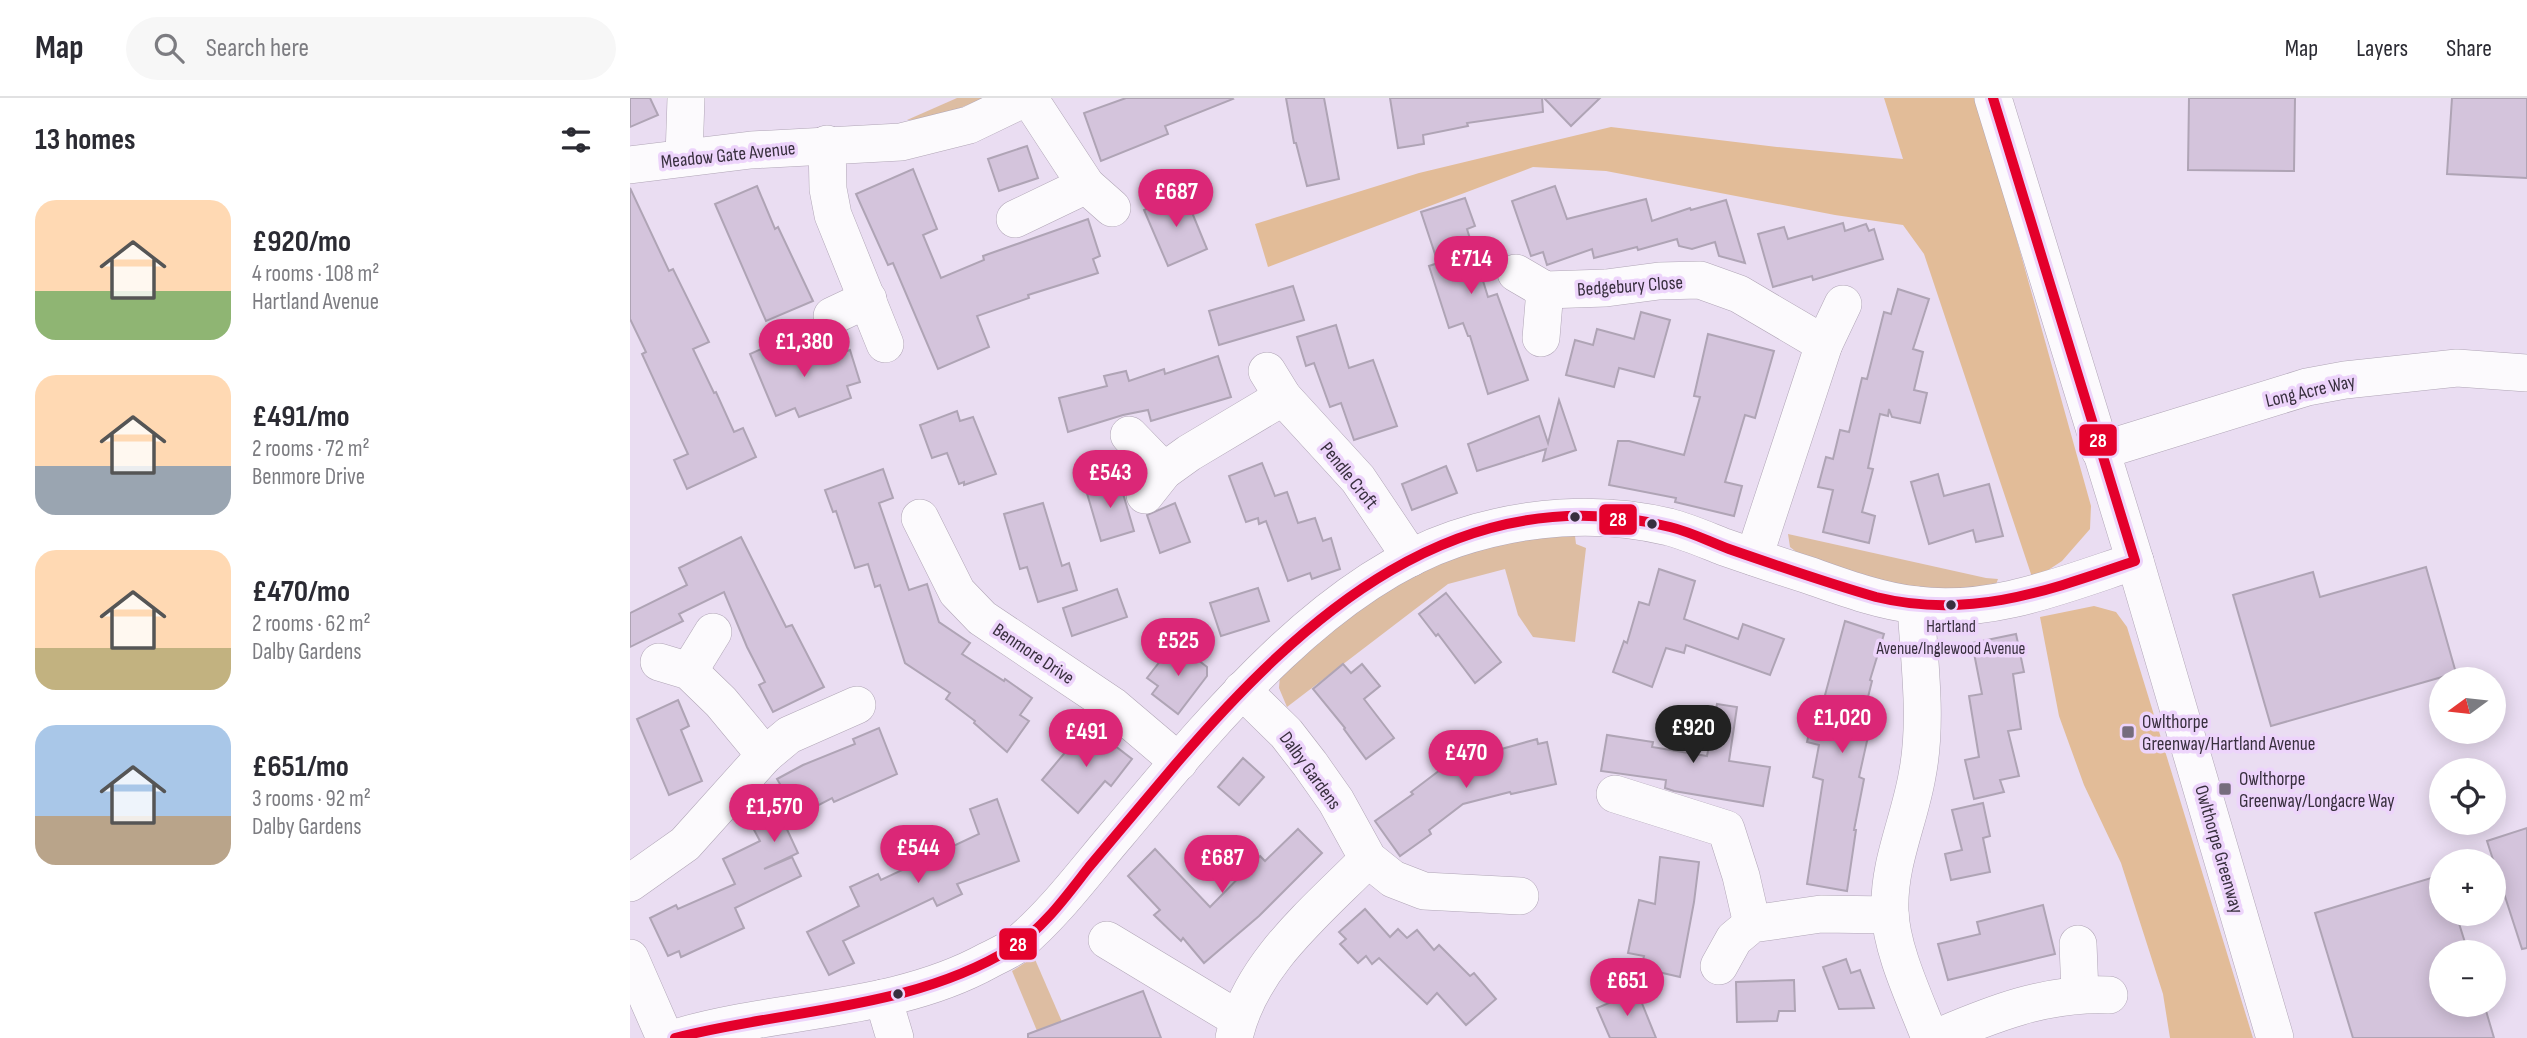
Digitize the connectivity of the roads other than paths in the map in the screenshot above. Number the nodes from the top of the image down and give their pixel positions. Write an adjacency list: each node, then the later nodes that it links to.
1 (686, 98): 5 (street)
2 (1027, 98): 4 (street, Meadow Gate Avenue); 7 (street, Meadow Gate Avenue)
3 (1993, 98): 16 (street, Owlthorpe Greenway)
4 (827, 144): 5 (street, Meadow Gate Avenue); 8 (street)
5 (684, 157): 6 (street, Meadow Gate Avenue)
6 (630, 165)
7 (1015, 219)
8 (868, 299): 10 (street); 12 (street)
9 (1843, 304): 13 (street)
10 (832, 316)
11 (1541, 338): 13 (street, Bedgebury Close)
12 (885, 344)
13 (1825, 344): 18 (street)
14 (2527, 373): 16 (street, Long Acre Way)
15 (1129, 435): 19 (street, Pendle Croft)
16 (2100, 451): 20 (street, Owlthorpe Greenway)
17 (920, 518): 26 (street, Benmore Drive)
18 (1754, 557): 19 (street); 21 (street)
19 (1411, 558): 23 (street)
20 (2135, 561): 21 (street); 44 (street, Owlthorpe Greenway)
21 (1916, 606): 31 (street)
22 (713, 632): 25 (street)
23 (1242, 690): 26 (street); 28 (street, Dalby Gardens)
24 (857, 705): 25 (street)
25 (765, 755): 29 (street)
26 (1179, 762): 37 (street)
27 (1615, 794): 32 (street)
28 (1368, 859): 30 (street, Dalby Gardens); 38 (street)
29 (630, 883)
30 (1520, 896)
31 (1890, 915): 32 (street); 42 (street)
32 (1752, 924): 36 (street)
33 (1107, 940): 38 (street)
34 (2078, 944): 43 (street)
35 (630, 958): 39 (street)
36 (1719, 966)
37 (883, 998): 40 (street); 41 (street)
38 (1236, 1028)
39 (666, 1038)
40 (674, 1038)
41 (895, 1038)
42 (1930, 1038)
43 (1936, 1038)
44 (2275, 1038)

